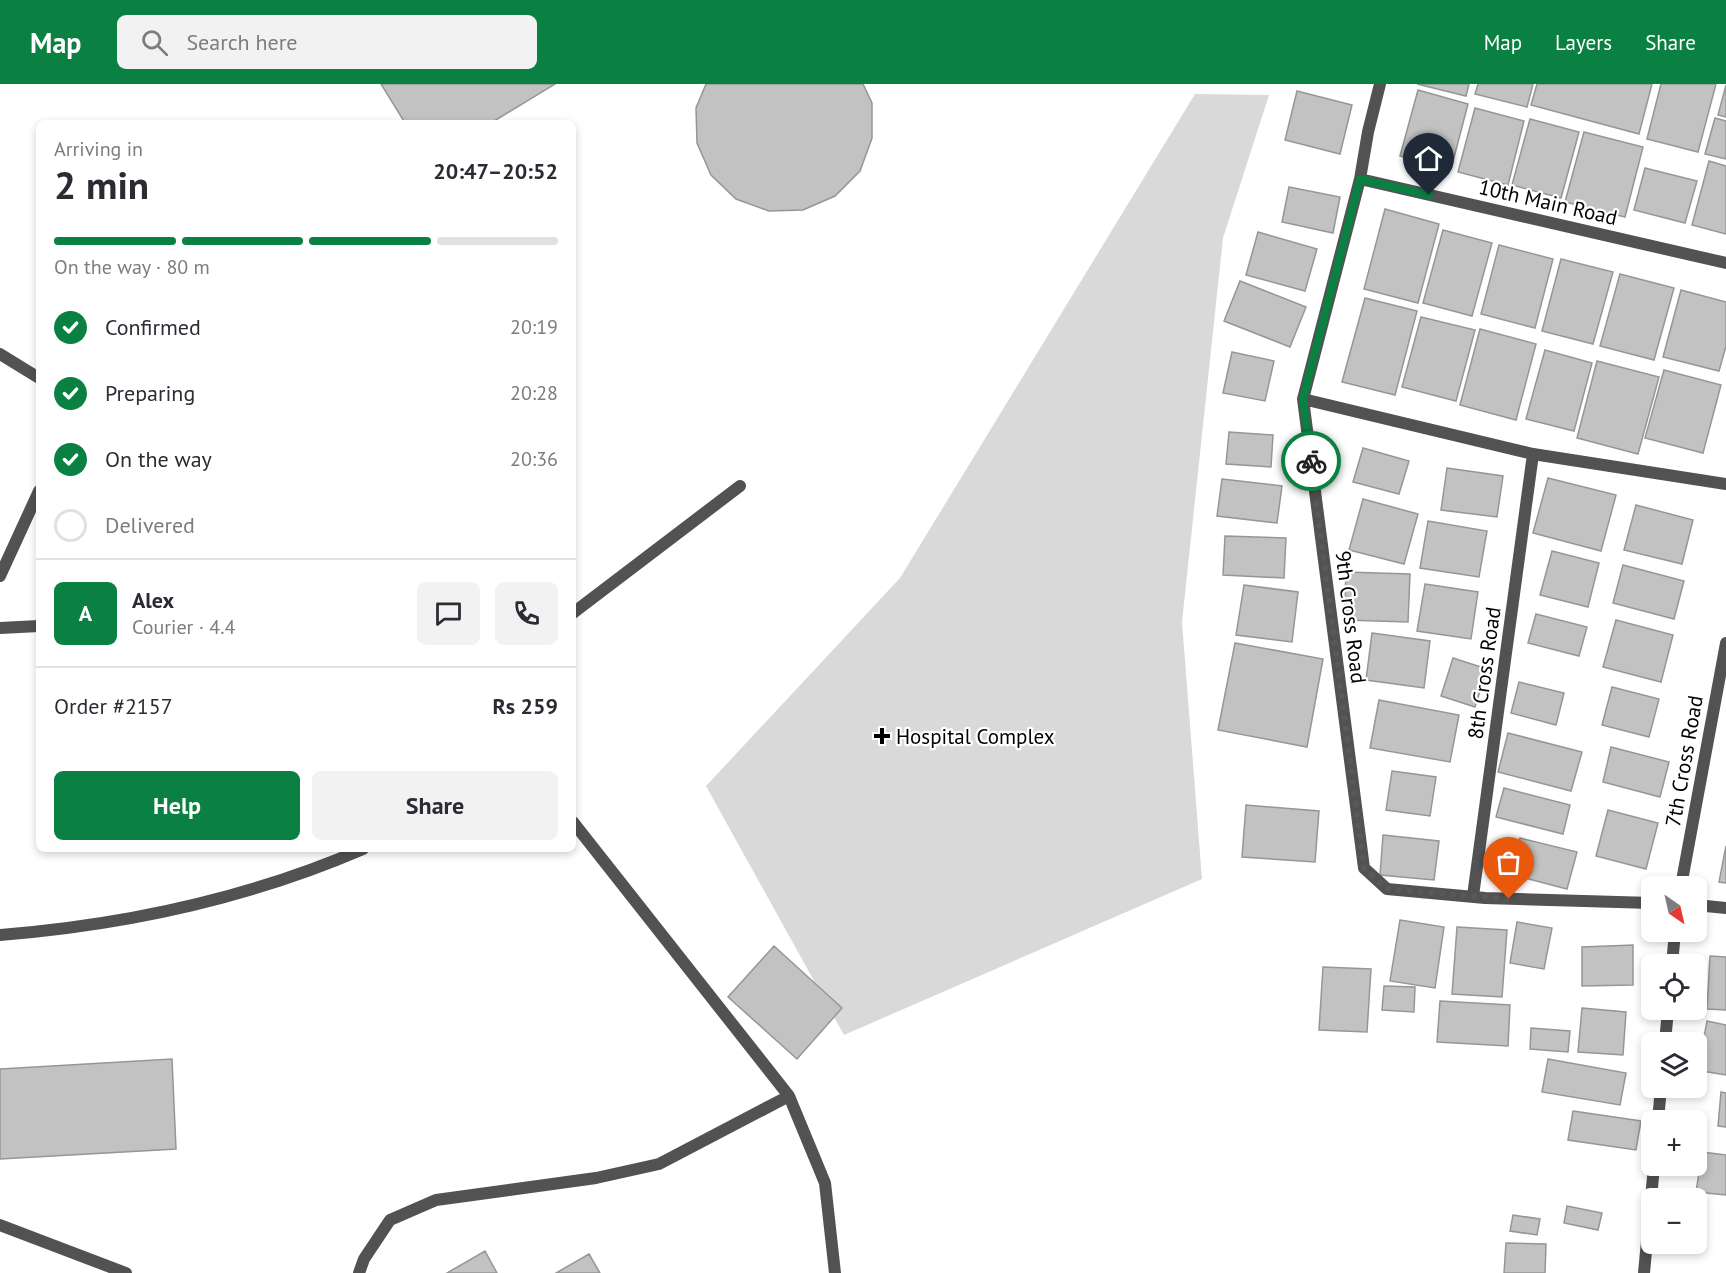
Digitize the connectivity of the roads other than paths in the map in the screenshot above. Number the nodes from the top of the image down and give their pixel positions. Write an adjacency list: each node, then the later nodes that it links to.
1 (1380, 84): 2 (street, 9th Cross Road)
2 (1360, 179): 3 (street, 10th Main Road); 6 (street, 9th Cross Road)
3 (1726, 263)
4 (0, 354): 5 (street)
5 (36, 376)
6 (1303, 399): 7 (street); 19 (street, 9th Cross Road)
7 (1533, 454): 8 (street); 19 (street, 8th Cross Road)
8 (1726, 484)
9 (740, 486): 12 (street)
10 (36, 498): 11 (street)
11 (0, 576)
12 (576, 611)
13 (36, 626): 14 (street)
14 (0, 628)
15 (1726, 643): 18 (street, 7th Cross Road)
16 (576, 826): 24 (street)
17 (355, 852): 23 (street)
18 (1683, 876)
19 (1473, 896): 20 (street, 9th Cross Road)
20 (1641, 903)
21 (1707, 906): 22 (street)
22 (1726, 908)
23 (0, 935)
24 (789, 1096): 28 (street); 29 (street)
25 (1653, 1176): 30 (street)
26 (0, 1225): 27 (street)
27 (126, 1273)
28 (359, 1273)
29 (835, 1273)
30 (1644, 1273)

